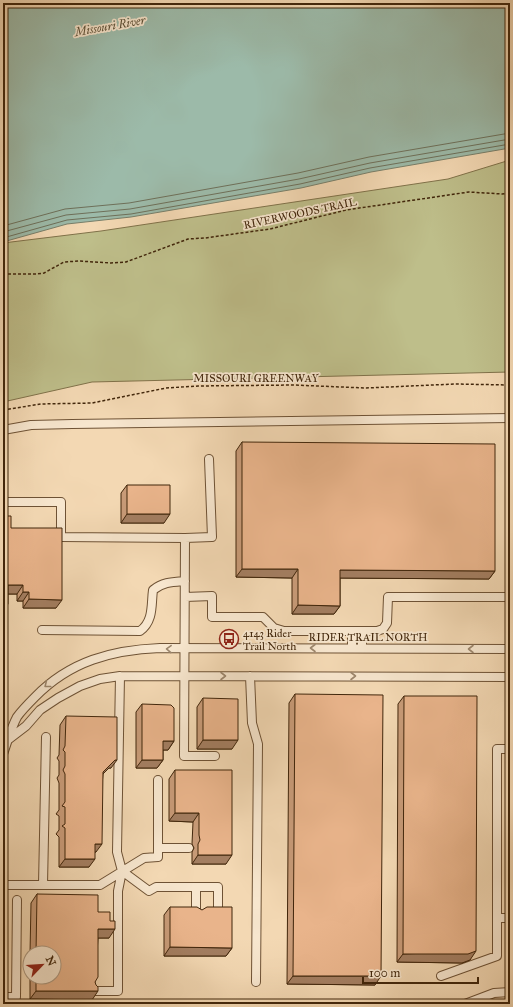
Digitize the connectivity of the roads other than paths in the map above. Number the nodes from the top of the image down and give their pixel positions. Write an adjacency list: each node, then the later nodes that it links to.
1 (510, 418): 2 (street)
2 (3, 430)
3 (209, 459): 5 (street)
4 (3, 502): 5 (street)
5 (185, 538): 6 (street)
6 (185, 581): 7 (street); 9 (street)
7 (185, 597): 10 (street); 14 (street)
8 (510, 597): 11 (street)
9 (42, 630)
10 (352, 631): 11 (street); 12 (street)
11 (362, 631): 13 (street)
12 (352, 648): 13 (street, RIDER TRAIL NORTH); 14 (street, RIDER TRAIL NORTH, one-way to 14)
13 (362, 648): 15 (street, RIDER TRAIL NORTH, one-way to 13)
14 (185, 649): 17 (street); 20 (street, RIDER TRAIL NORTH, one-way to 20)
15 (510, 649)
16 (120, 676): 17 (street); 20 (street); 29 (street)
17 (184, 676): 18 (street, one-way to 18); 25 (street)
18 (250, 676): 19 (street, one-way to 19); 39 (street)
19 (510, 677)
20 (18, 727): 22 (street)
21 (46, 736): 31 (street)
22 (6, 739): 24 (street)
23 (510, 749): 36 (street)
24 (3, 754)
25 (215, 756)
26 (158, 780): 27 (street)
27 (158, 848): 28 (street); 29 (street)
28 (189, 848)
29 (122, 871): 31 (street); 32 (street); 40 (street)
30 (3, 885): 31 (street)
31 (43, 885)
32 (196, 887): 34 (street); 35 (street)
33 (17, 900): 42 (street)
34 (218, 910)
35 (196, 913)
36 (497, 918): 37 (street); 38 (street)
37 (510, 918)
38 (441, 976)
39 (256, 982)
40 (94, 992)
41 (510, 992): 43 (street)
42 (3, 997)
43 (465, 1004)

